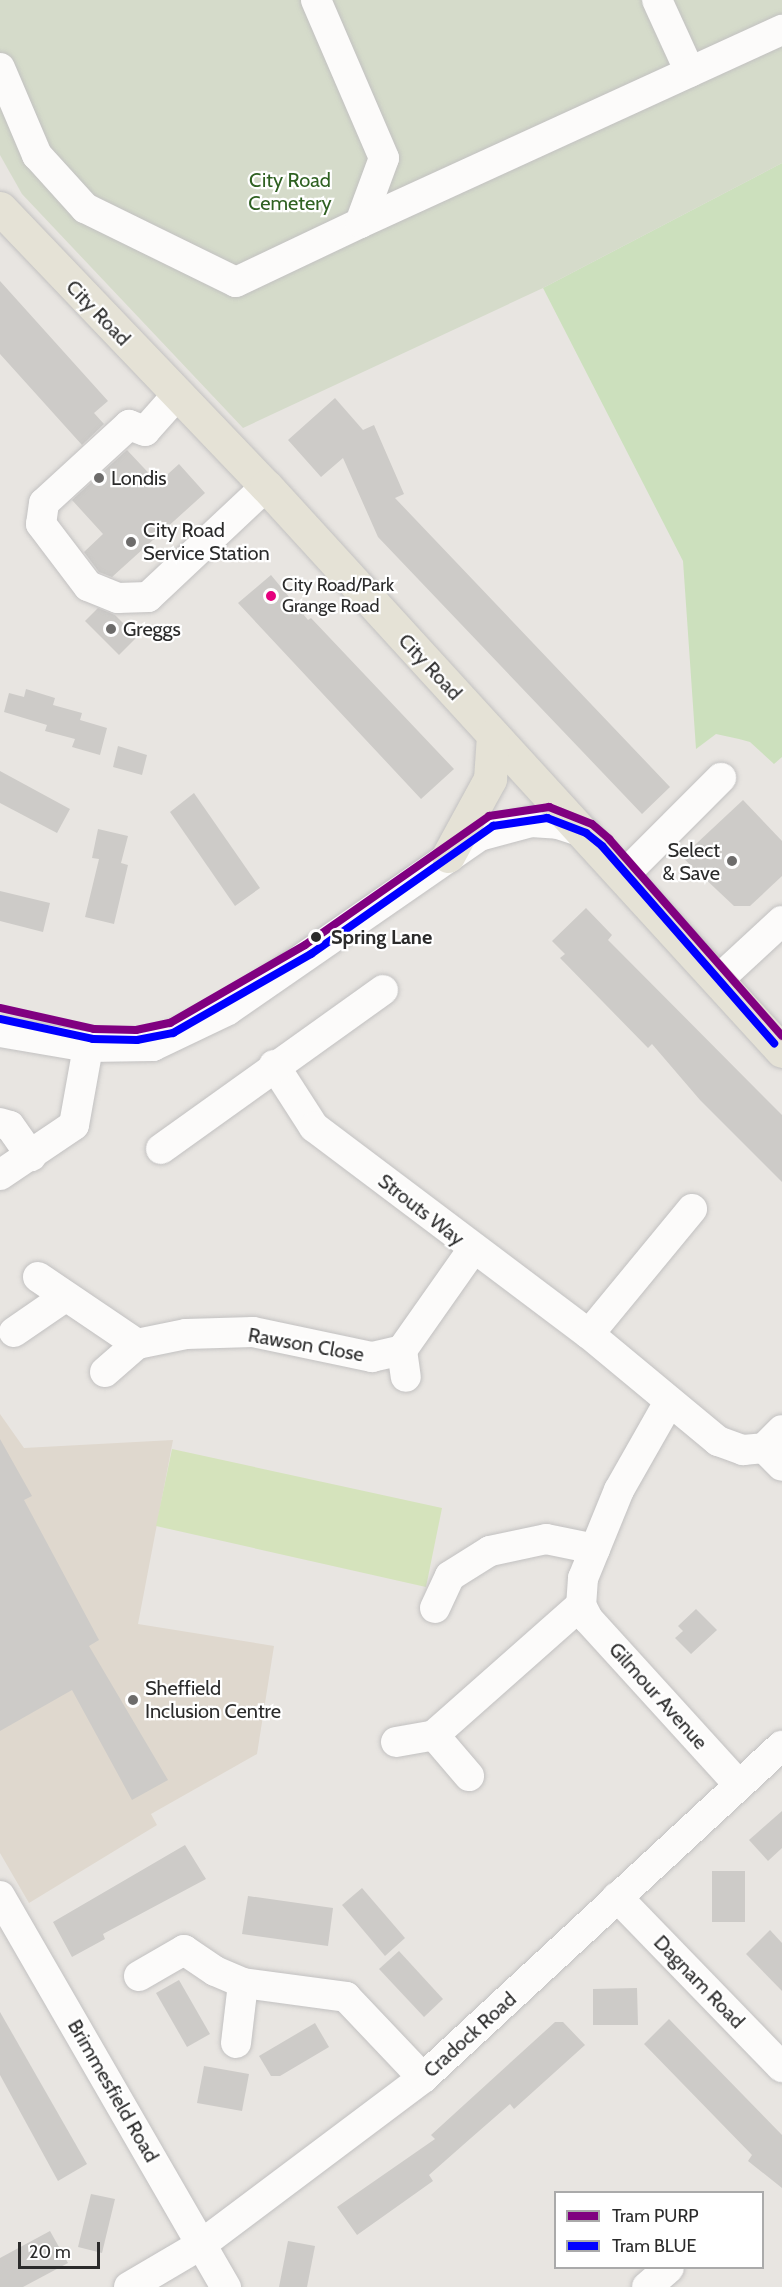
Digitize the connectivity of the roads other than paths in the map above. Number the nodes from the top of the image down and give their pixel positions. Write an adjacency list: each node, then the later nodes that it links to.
1 (316, 0): 7 (street)
2 (657, 0): 5 (street)
3 (782, 30): 5 (street)
4 (0, 68): 7 (street)
5 (690, 72): 7 (street)
6 (0, 208): 8 (main road, City Road)
7 (360, 223)
8 (177, 394): 9 (main road, City Road); 9 (street)
9 (266, 486): 10 (main road, City Road)
10 (493, 735): 12 (main road, City Road); 13 (main road)
11 (721, 778): 14 (street)
12 (586, 833): 13 (street); 14 (main road, City Road)
13 (448, 856): 19 (street)
14 (625, 874): 16 (main road, City Road)
15 (782, 921): 16 (street)
16 (718, 980): 20 (main road, City Road)
17 (383, 990): 21 (street)
18 (0, 1032): 19 (street)
19 (101, 1047): 24 (street)
20 (782, 1051)
21 (274, 1065): 23 (street); 27 (street, Strouts Way)
22 (0, 1123): 24 (street)
23 (161, 1149)
24 (31, 1156): 25 (street)
25 (0, 1175)
26 (692, 1209): 31 (street)
27 (473, 1249): 31 (street, Strouts Way); 32 (street, Rawson Close)
28 (38, 1277): 29 (street)
29 (65, 1297): 30 (street); 32 (street)
30 (14, 1332)
31 (589, 1334): 34 (street, Strouts Way)
32 (137, 1344): 33 (street, Rawson Close)
33 (105, 1372)
34 (669, 1402): 35 (street, Strouts Way); 36 (street)
35 (776, 1448)
36 (594, 1549): 37 (street); 38 (street)
37 (581, 1605): 39 (street); 43 (street, Gilmour Avenue)
38 (435, 1608)
39 (434, 1735): 40 (street); 42 (street)
40 (396, 1742)
41 (782, 1746): 43 (street, Cradock Road)
42 (469, 1776)
43 (739, 1785): 45 (street, Cradock Road)
44 (0, 1896): 51 (street, Brimmesfield Road)
45 (617, 1897): 49 (street, Dagnam Road); 50 (street, Cradock Road)
46 (139, 1976): 47 (street)
47 (243, 1983): 48 (street); 50 (street)
48 (236, 2043)
49 (782, 2067)
50 (423, 2078): 51 (street, Cradock Road)
51 (202, 2244): 53 (street, Cradock Road); 54 (street, Brimmesfield Road)
52 (668, 2269): 55 (street)
53 (129, 2287)
54 (226, 2287)
55 (646, 2287)

